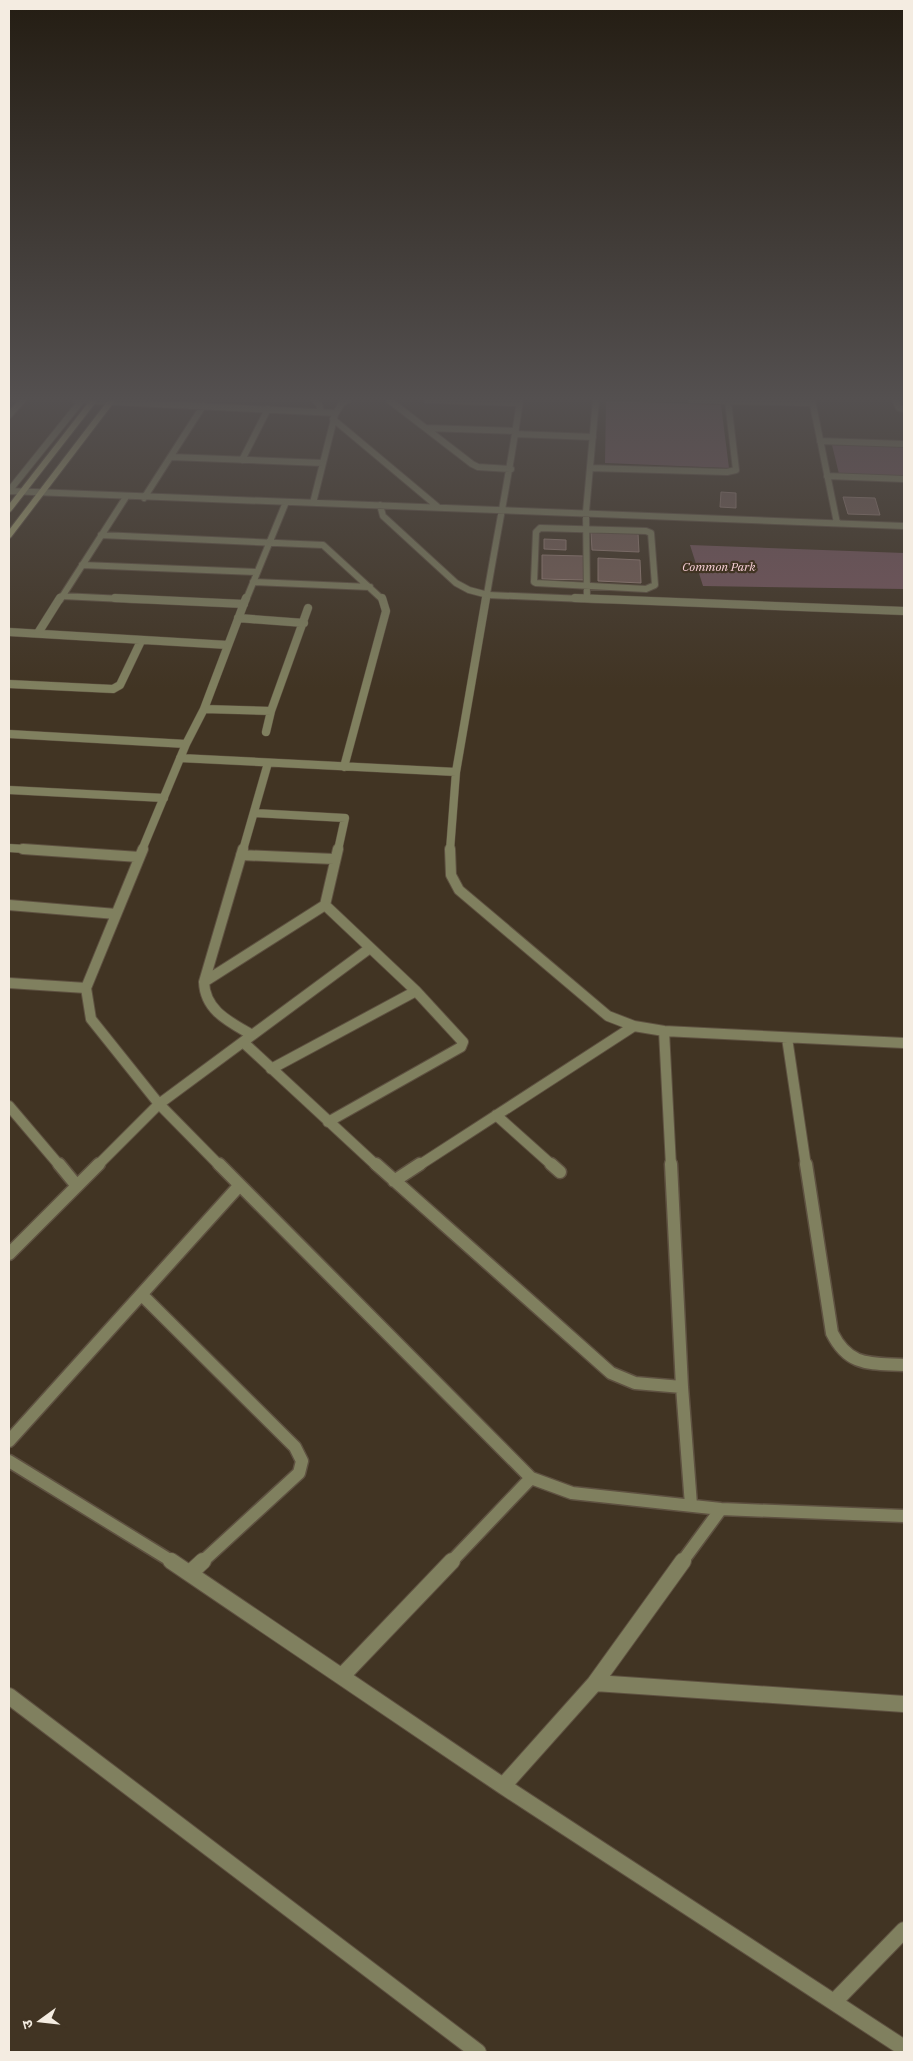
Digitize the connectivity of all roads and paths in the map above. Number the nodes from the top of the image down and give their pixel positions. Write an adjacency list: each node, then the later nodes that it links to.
1 (20, 496): 15 (street)
2 (39, 496): 21 (street)
3 (103, 496): 9 (street)
4 (315, 496): 12 (street)
5 (426, 496): 14 (street)
6 (505, 496): 16 (street)
7 (587, 496): 17 (street)
8 (831, 496): 18 (street)
9 (126, 497): 10 (street); 22 (street)
10 (144, 498): 11 (street)
11 (286, 502): 12 (street); 23 (street)
12 (313, 504): 13 (street)
13 (380, 505): 14 (street); 28 (street)
14 (438, 507): 16 (street)
15 (9, 510)
16 (502, 510): 17 (street); 28 (street)
17 (586, 512): 18 (street); 20 (street)
18 (837, 523): 19 (street)
19 (904, 526)
20 (586, 530): 27 (street); 27 (street); 27 (street)
21 (9, 535)
22 (101, 535): 23 (street); 24 (street)
23 (269, 542): 25 (street); 26 (street)
24 (82, 564): 25 (street); 29 (street)
25 (255, 577): 26 (street); 31 (street)
26 (370, 587): 48 (street)
27 (586, 587): 30 (street)
28 (488, 595): 30 (street); 49 (street)
29 (62, 596): 31 (street); 37 (street)
30 (587, 599): 33 (street)
31 (244, 604): 34 (street)
32 (308, 608): 35 (street)
33 (904, 611)
34 (238, 618): 35 (street); 39 (street)
35 (304, 623): 42 (street)
36 (9, 632): 37 (street)
37 (38, 633): 38 (street)
38 (141, 641): 39 (street); 40 (street)
39 (228, 646): 41 (street)
40 (9, 684)
41 (204, 709): 42 (street); 45 (street)
42 (271, 711): 43 (street)
43 (266, 732)
44 (9, 734): 45 (street)
45 (186, 744): 46 (street)
46 (180, 758): 47 (street); 51 (street)
47 (268, 763): 48 (street); 52 (street)
48 (344, 767): 49 (street)
49 (456, 772): 65 (street)
50 (9, 790): 51 (street)
51 (164, 798): 55 (street)
52 (254, 813): 54 (street); 56 (street)
53 (9, 848): 55 (street)
54 (241, 855): 56 (street); 61 (street)
55 (139, 857): 59 (street)
56 (334, 859): 58 (street)
57 (9, 905): 59 (street)
58 (325, 905): 60 (street); 61 (street)
59 (116, 914): 63 (street)
60 (370, 948): 64 (street); 67 (street)
61 (204, 982): 67 (street)
62 (9, 983): 63 (street)
63 (86, 988): 71 (street)
64 (416, 991): 70 (street); 74 (street)
65 (634, 1026): 66 (street); 73 (street)
66 (664, 1031): 68 (street); 82 (street)
67 (248, 1038): 70 (street); 71 (street)
68 (787, 1038): 69 (street); 81 (street)
69 (904, 1043)
70 (271, 1069): 74 (street)
71 (159, 1104): 77 (street); 78 (street)
72 (9, 1106): 77 (street)
73 (496, 1115): 75 (street); 76 (street)
74 (328, 1122): 76 (street)
75 (560, 1172)
76 (394, 1180): 82 (street)
77 (77, 1186): 79 (street)
78 (239, 1186): 80 (street); 85 (street)
79 (9, 1254)
80 (142, 1295): 83 (street); 89 (street)
81 (904, 1365)
82 (682, 1387): 86 (street)
83 (9, 1441)
84 (9, 1461): 89 (street)
85 (531, 1478): 86 (street); 90 (street)
86 (691, 1506): 87 (street)
87 (721, 1509): 88 (street); 91 (street)
88 (904, 1516)
89 (190, 1573): 90 (street)
90 (342, 1676): 94 (street)
91 (595, 1683): 93 (street); 94 (street)
92 (9, 1696): 98 (street)
93 (904, 1704)
94 (503, 1786): 96 (street)
95 (904, 1930): 96 (street)
96 (834, 2002): 97 (street)
97 (904, 2048)
98 (478, 2052)

